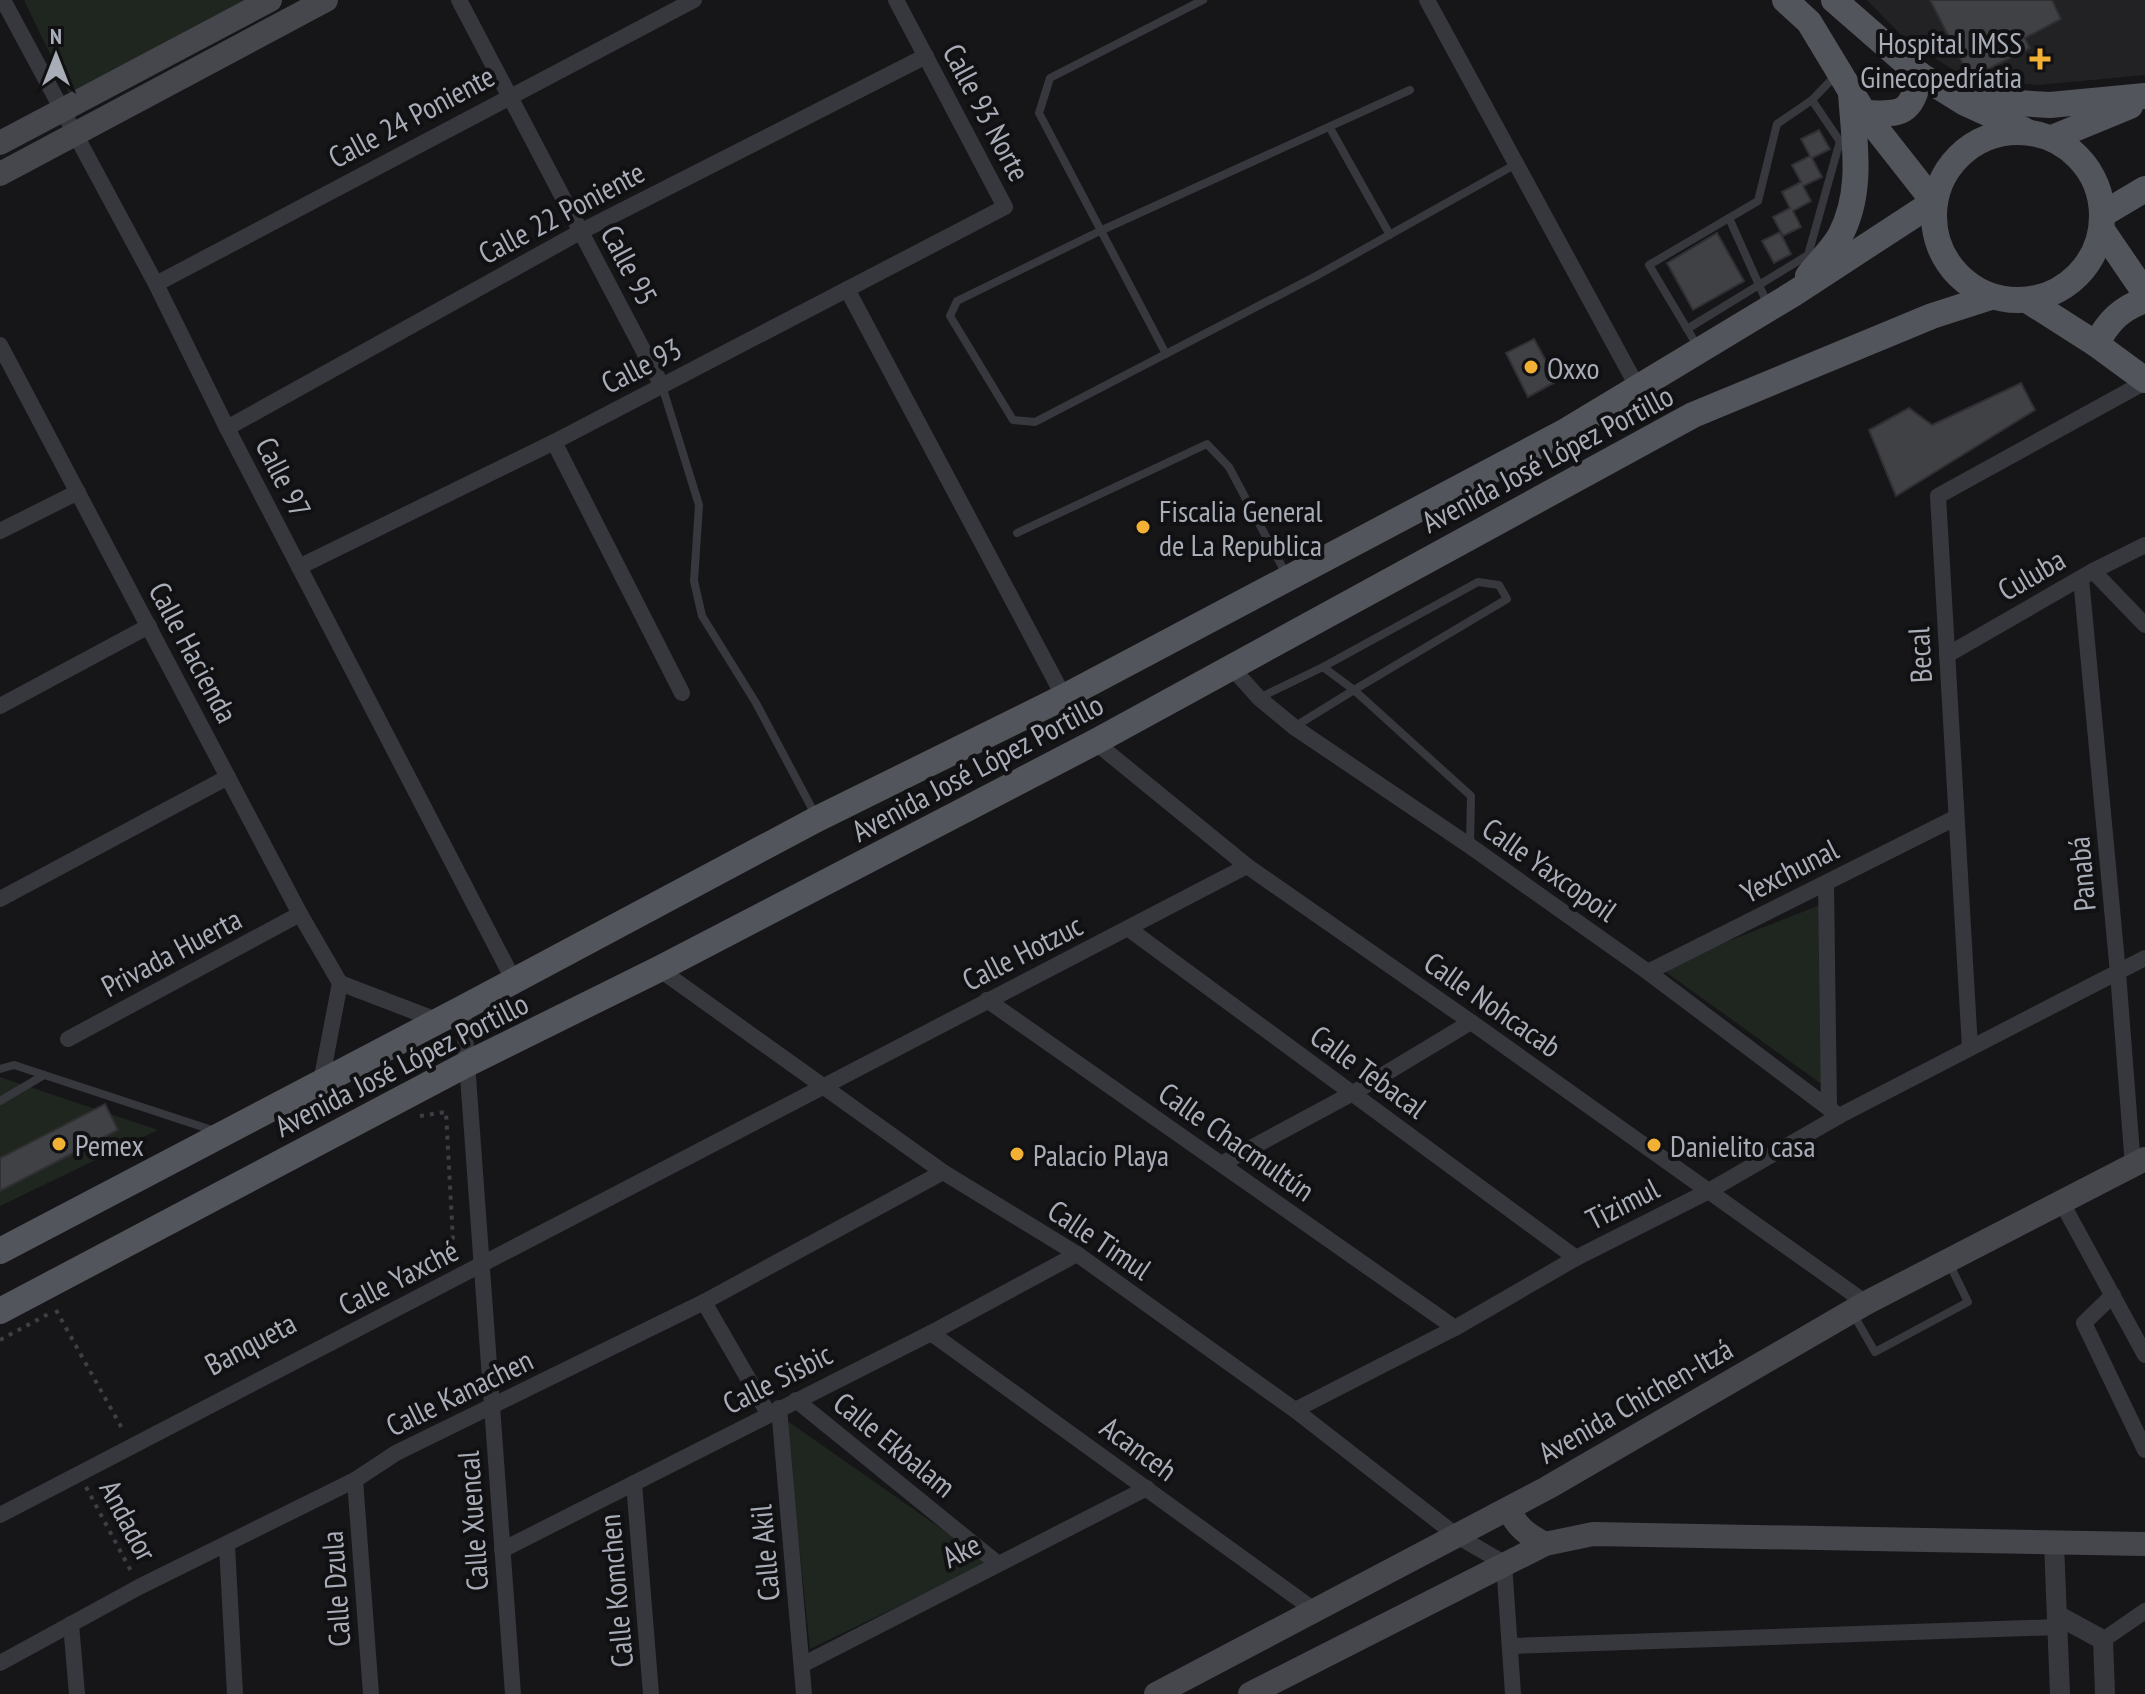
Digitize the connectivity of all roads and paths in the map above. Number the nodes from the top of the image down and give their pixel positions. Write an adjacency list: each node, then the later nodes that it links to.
1 (3, 0): 18 (street, Calle 97)
2 (270, 0): 18 (main road)
3 (326, 0): 21 (main road)
4 (459, 0): 15 (street, Calle 95)
5 (694, 0): 15 (street, Calle 24 Poniente)
6 (896, 0): 11 (street, Calle 93 Norte)
7 (1203, 0): 33 (lane)
8 (1427, 0): 25 (street)
9 (1785, 0): 12 (main road)
10 (1842, 5): 13 (main road)
11 (926, 56): 30 (street, Calle 93 Norte); 34 (street, Calle 22 Poniente)
12 (1845, 80): 17 (lane); 19 (main road); 26 (main road)
13 (1929, 81): 16 (main road); 19 (main road); 22 (main road)
14 (1410, 90): 20 (lane)
15 (509, 96): 34 (street, Calle 95); 37 (street, Calle 24 Poniente)
16 (2145, 98): 22 (main road)
17 (1812, 100): 23 (lane); 31 (lane)
18 (61, 110): 21 (street, Calle 97); 24 (main road)
19 (1864, 113): 29 (main road)
20 (1330, 128): 33 (lane); 35 (lane)
21 (75, 134): 27 (main road); 37 (street, Calle 97)
22 (2040, 135): 29 (main road); 32 (main road)
23 (1840, 141): 26 (lane); 36 (lane)
24 (0, 143)
25 (1516, 164): 35 (lane); 51 (street)
26 (1856, 166): 36 (main road)
27 (0, 174)
28 (2145, 189): 32 (main road)
29 (1934, 202): 40 (main road, Avenida José López Portillo); 42 (main road)
30 (1005, 207): 38 (street, Calle 93)
31 (1729, 218): 41 (lane); 45 (lane)
32 (2103, 222): 39 (main road); 43 (main road)
33 (1100, 231): 48 (lane); 48 (lane)
34 (580, 232): 50 (street, Calle 95); 52 (street, Calle 22 Poniente)
35 (1390, 235): 48 (lane)
36 (1813, 259): 40 (main road); 41 (lane)
37 (156, 284): 52 (street, Calle 97)
38 (847, 289): 50 (street, Calle 93); 68 (street)
39 (2145, 293)
40 (1793, 294): 41 (main road, Avenida José López Portillo)
41 (1764, 297): 45 (main road, Avenida José López Portillo)
42 (1991, 297): 43 (main road); 64 (main road, Avenida José López Portillo)
43 (2027, 300): 46 (main road)
44 (2145, 300): 46 (main road)
45 (1693, 339): 51 (main road, Avenida José López Portillo)
46 (2096, 344): 49 (main road)
47 (0, 346): 54 (street, Calle Hacienda)
48 (1166, 354)
49 (2145, 381): 63 (street, Becal)
50 (662, 386): 53 (street, Calle 93); 75 (lane)
51 (1638, 388): 60 (main road, Avenida José López Portillo)
52 (227, 428): 58 (street, Calle 97)
53 (554, 442): 58 (street, Calle 93); 67 (street)
54 (78, 492): 55 (street); 62 (street, Calle Hacienda)
55 (0, 531)
56 (1017, 533): 60 (lane)
57 (2145, 545): 59 (street, Culuba)
58 (299, 567): 86 (street, Calle 97)
59 (2087, 574): 61 (street); 63 (street, Culuba); 85 (street, Panabá)
60 (1288, 578): 68 (main road, Avenida José López Portillo)
61 (2145, 625)
62 (149, 626): 70 (street); 73 (street, Calle Hacienda)
63 (1947, 655): 74 (street, Becal)
64 (1231, 667): 69 (street, Calle Yaxcopoil); 72 (main road, Avenida José López Portillo)
65 (1323, 667): 66 (lane); 66 (lane); 69 (lane)
66 (1354, 690): 71 (lane); 76 (lane)
67 (682, 693)
68 (1064, 697): 75 (main road, Avenida José López Portillo)
69 (1259, 698): 71 (street, Calle Yaxcopoil)
70 (0, 706)
71 (1294, 727): 76 (street, Calle Yaxcopoil)
72 (1095, 742): 77 (street, Calle Nohcacab); 83 (main road, Avenida José López Portillo)
73 (228, 777): 79 (street); 80 (street, Calle Hacienda)
74 (1955, 818): 78 (street, Yexchunal); 93 (street, Becal)
75 (817, 819): 86 (main road, Avenida José López Portillo)
76 (1470, 846): 84 (street, Calle Yaxcopoil)
77 (1247, 866): 81 (street, Calle Hotzuc); 91 (street, Calle Nohcacab)
78 (1826, 884): 84 (street, Yexchunal); 101 (street)
79 (0, 899)
80 (300, 914): 87 (street, Calle Hacienda); 92 (street, Privada Huerta)
81 (1129, 929): 88 (street, Calle Hotzuc); 99 (street, Calle Tebacal)
82 (2145, 958): 85 (street, Tizimul)
83 (659, 969): 94 (main road, Avenida José López Portillo); 98 (street, Calle Timul)
84 (1648, 972): 101 (street, Calle Yaxcopoil)
85 (2118, 973): 93 (street, Tizimul); 104 (street, Panabá)
86 (514, 981): 89 (main road, Avenida José López Portillo)
87 (340, 983): 90 (street); 97 (street)
88 (987, 1000): 98 (street, Calle Hotzuc); 105 (street, Calle Chacmultún)
89 (463, 1008): 90 (main road, Avenida José López Portillo); 94 (street, Calle Xuencal)
90 (439, 1021): 97 (main road, Avenida José López Portillo)
91 (1471, 1022): 99 (street); 107 (street, Calle Nohcacab)
92 (68, 1039)
93 (1970, 1048): 101 (street, Tizimul)
94 (467, 1064): 114 (street, Calle Xuencal); 118 (main road, Avenida José López Portillo)
95 (0, 1069): 96 (lane)
96 (44, 1075): 100 (lane); 103 (lane)
97 (321, 1082): 103 (main road, Avenida José López Portillo)
98 (821, 1086): 106 (street, Calle Timul); 114 (street, Calle Yaxché)
99 (1353, 1093): 105 (street); 111 (street, Calle Tebacal)
100 (0, 1101)
101 (1834, 1112): 107 (street, Tizimul)
102 (415, 1117): 113 (path)
103 (223, 1133): 109 (main road, Avenida José López Portillo)
104 (2139, 1162): 108 (main road, Avenida Chichen-Itzá)
105 (1221, 1164): 119 (street, Calle Chacmultún)
106 (943, 1172): 110 (street, Calle Timul); 116 (street, Calle Kanachen)
107 (1707, 1192): 111 (street, Tizimul); 117 (street, Calle Nohcacab)
108 (2062, 1203): 112 (main road, Avenida Chichen-Itzá); 115 (street)
109 (0, 1251)
110 (1077, 1254): 120 (street, Calle Sisbic); 126 (street, Calle Timul)
111 (1576, 1258): 119 (street, Tizimul)
112 (1948, 1261): 117 (main road, Avenida Chichen-Itzá); 117 (lane)
113 (441, 1266)
114 (481, 1266): 124 (street, Calle Xuencal); 129 (street, Calle Yaxché)
115 (2113, 1295): 122 (street); 128 (street)
116 (704, 1302): 124 (street, Calle Kanachen); 125 (street)
117 (1859, 1308): 133 (main road, Avenida Chichen-Itzá)
118 (0, 1311)
119 (1455, 1328): 126 (street, Tizimul)
120 (931, 1333): 123 (street, Calle Sisbic); 132 (street, Acanceh)
121 (0, 1340): 127 (path)
122 (2145, 1355)
123 (796, 1400): 125 (street, Calle Sisbic); 141 (street, Calle Ekbalam)
124 (492, 1407): 130 (street, Calle Kanachen); 140 (street, Calle Xuencal)
125 (774, 1410): 131 (street, Calle Sisbic); 151 (street, Calle Akil)
126 (1295, 1410): 135 (street, Calle Timul)
127 (125, 1434)
128 (2145, 1450)
129 (79, 1474): 134 (street, Calle Yaxché); 143 (path, Andador)
130 (355, 1480): 139 (street, Calle Kanachen); 154 (street, Calle Dzula)
131 (634, 1483): 140 (street, Calle Sisbic); 156 (street, Calle Komchen)
132 (1147, 1488): 141 (street, Ake); 144 (street, Acanceh)
133 (1509, 1509): 135 (main road, Avenida Chichen-Itzá); 137 (main road)
134 (0, 1515)
135 (1457, 1536): 142 (street, Calle Timul); 144 (main road, Avenida Chichen-Itzá)
136 (2054, 1543): 137 (main road); 138 (main road); 146 (street)
137 (1545, 1544): 142 (main road)
138 (2145, 1544)
139 (227, 1546): 143 (street, Calle Kanachen); 153 (street)
140 (502, 1550): 155 (street, Calle Xuencal)
141 (997, 1563): 151 (street, Ake)
142 (1504, 1563): 149 (street); 159 (main road)
143 (139, 1587): 147 (street, Calle Kanachen)
144 (1314, 1610): 158 (main road, Avenida Chichen-Itzá)
145 (2145, 1611): 148 (street)
146 (2058, 1621): 148 (street); 149 (street); 161 (street)
147 (71, 1624): 150 (street, Calle Kanachen); 152 (street)
148 (2103, 1640): 162 (street)
149 (1510, 1646): 160 (street)
150 (0, 1663)
151 (802, 1665): 157 (street, Calle Akil)
152 (77, 1694)
153 (235, 1694)
154 (371, 1694)
155 (513, 1694)
156 (651, 1694)
157 (804, 1694)
158 (1156, 1694)
159 (1250, 1694)
160 (1513, 1694)
161 (2060, 1694)
162 (2105, 1694)

